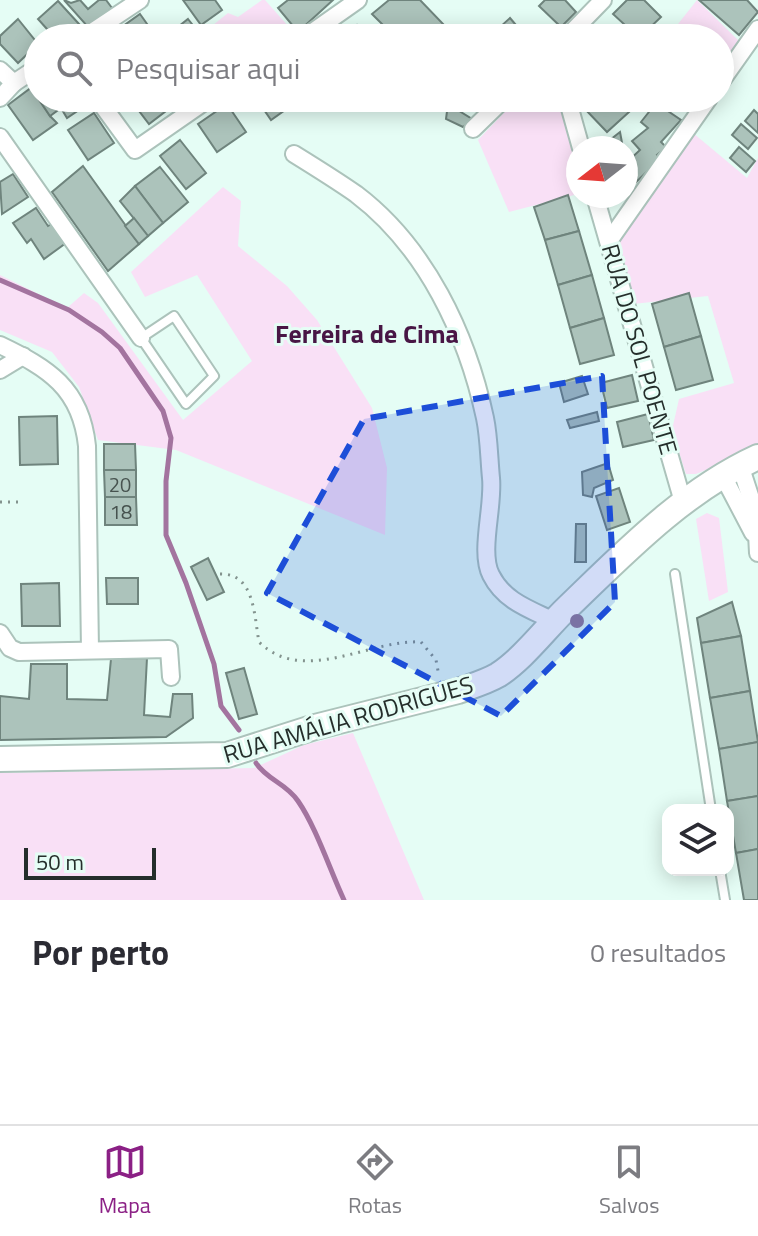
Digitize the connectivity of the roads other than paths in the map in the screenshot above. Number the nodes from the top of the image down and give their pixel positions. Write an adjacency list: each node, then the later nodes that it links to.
1 (140, 0): 4 (street)
2 (358, 0): 5 (street)
3 (603, 0): 6 (street)
4 (104, 24)
5 (324, 24)
6 (580, 24)
7 (758, 29): 8 (street)
8 (734, 63)
9 (0, 70): 11 (street)
10 (24, 76): 11 (street)
11 (14, 83): 12 (street)
12 (0, 98)
13 (107, 112): 14 (street)
14 (190, 112)
15 (491, 112): 18 (street)
16 (571, 112): 19 (street)
17 (699, 112): 23 (street)
18 (473, 129)
19 (578, 136)
20 (0, 137): 24 (street)
21 (294, 154): 32 (street)
22 (599, 208): 23 (street, RUA DO SOL POENTE)
23 (609, 241): 29 (street, RUA DO SOL POENTE)
24 (141, 338): 24 (lane)
25 (0, 345): 26 (street)
26 (23, 356): 27 (street); 34 (street)
27 (0, 370)
28 (740, 465): 29 (street, RUA AMÁLIA RODRIGUES); 30 (street)
29 (683, 502): 32 (street, RUA AMÁLIA RODRIGUES)
30 (757, 543)
31 (675, 574): 37 (lane)
32 (554, 621): 36 (street, RUA AMÁLIA RODRIGUES)
33 (0, 633): 34 (street)
34 (90, 650): 35 (street)
35 (171, 677)
36 (0, 759)
37 (710, 804)
38 (721, 876): 39 (lane)
39 (725, 900)

